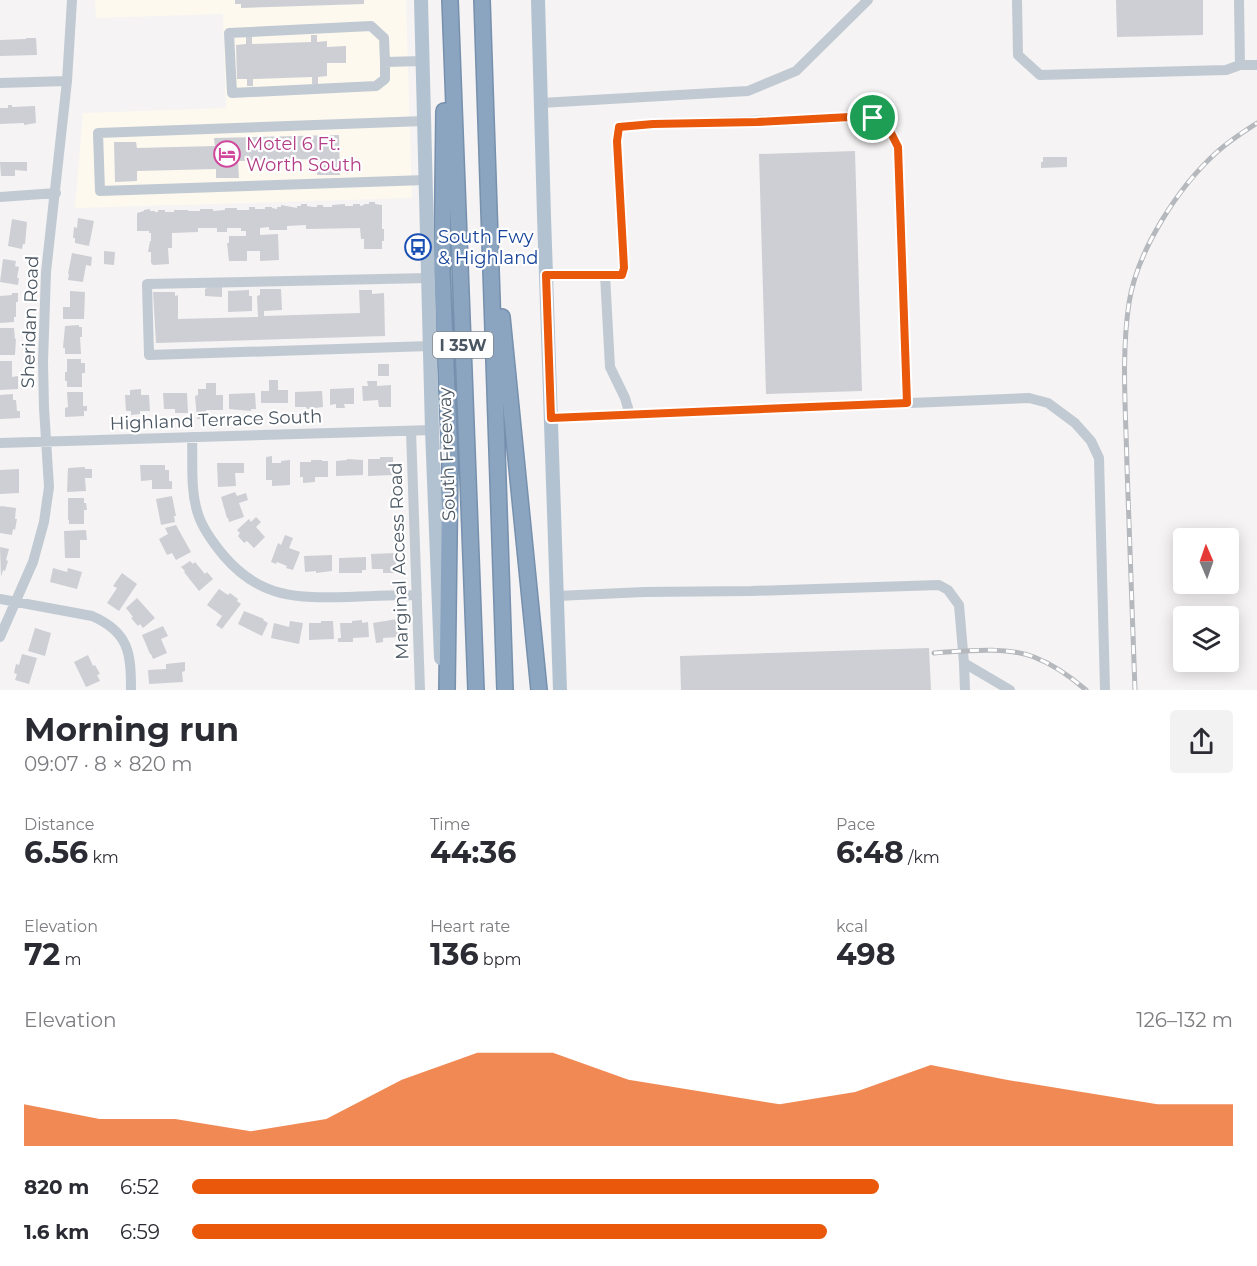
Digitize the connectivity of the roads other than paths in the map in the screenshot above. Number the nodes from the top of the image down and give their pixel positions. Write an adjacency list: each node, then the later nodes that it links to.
1 (72, 0): 14 (street, Sheridan Road)
2 (421, 0): 10 (main road, South Freeway)
3 (440, 0): 42 (highway)
4 (450, 0): 43 (highway, South Freeway / I 35W)
5 (482, 0): 18 (highway, I 35W)
6 (538, 0): 16 (main road)
7 (868, 0): 16 (street)
8 (1017, 0): 13 (street)
9 (1239, 0): 13 (street)
10 (423, 61): 11 (street); 17 (main road, South Freeway)
11 (385, 62): 11 (street)
12 (1257, 64): 13 (street)
13 (1240, 65)
14 (67, 81): 15 (street); 20 (street, Sheridan Road)
15 (0, 83)
16 (541, 103): 22 (main road)
17 (424, 121): 19 (main road, South Freeway); 19 (street)
18 (487, 160): 44 (highway, I 35W); 45 (highway)
19 (426, 180): 24 (main road, South Freeway)
20 (56, 193): 21 (street); 32 (street, Sheridan Road)
21 (0, 197)
22 (546, 275): 23 (street); 28 (main road)
23 (605, 275): 26 (street); 27 (street)
24 (428, 278): 25 (main road, South Freeway); 25 (street)
25 (430, 346): 29 (main road, South Freeway)
26 (907, 403): 27 (street); 49 (street)
27 (630, 415): 28 (street)
28 (551, 418): 35 (main road)
29 (432, 430): 30 (street, Highland Terrace South); 42 (main road, South Freeway)
30 (411, 431): 31 (street, Highland Terrace South); 34 (street, Marginal Access Road)
31 (192, 437): 32 (street, Highland Terrace South); 34 (street)
32 (46, 441): 33 (street, Highland Terrace South); 37 (street, Sheridan Road)
33 (0, 442)
34 (417, 594): 41 (street, Marginal Access Road)
35 (557, 596): 39 (street); 46 (main road)
36 (0, 599): 37 (street)
37 (16, 602): 38 (street, Sheridan Road); 40 (street)
38 (0, 637)
39 (964, 663): 47 (street); 48 (street)
40 (131, 690)
41 (420, 690)
42 (444, 690)
43 (476, 690)
44 (506, 690)
45 (539, 690)
46 (560, 690)
47 (965, 690)
48 (1010, 690)
49 (1105, 690)

